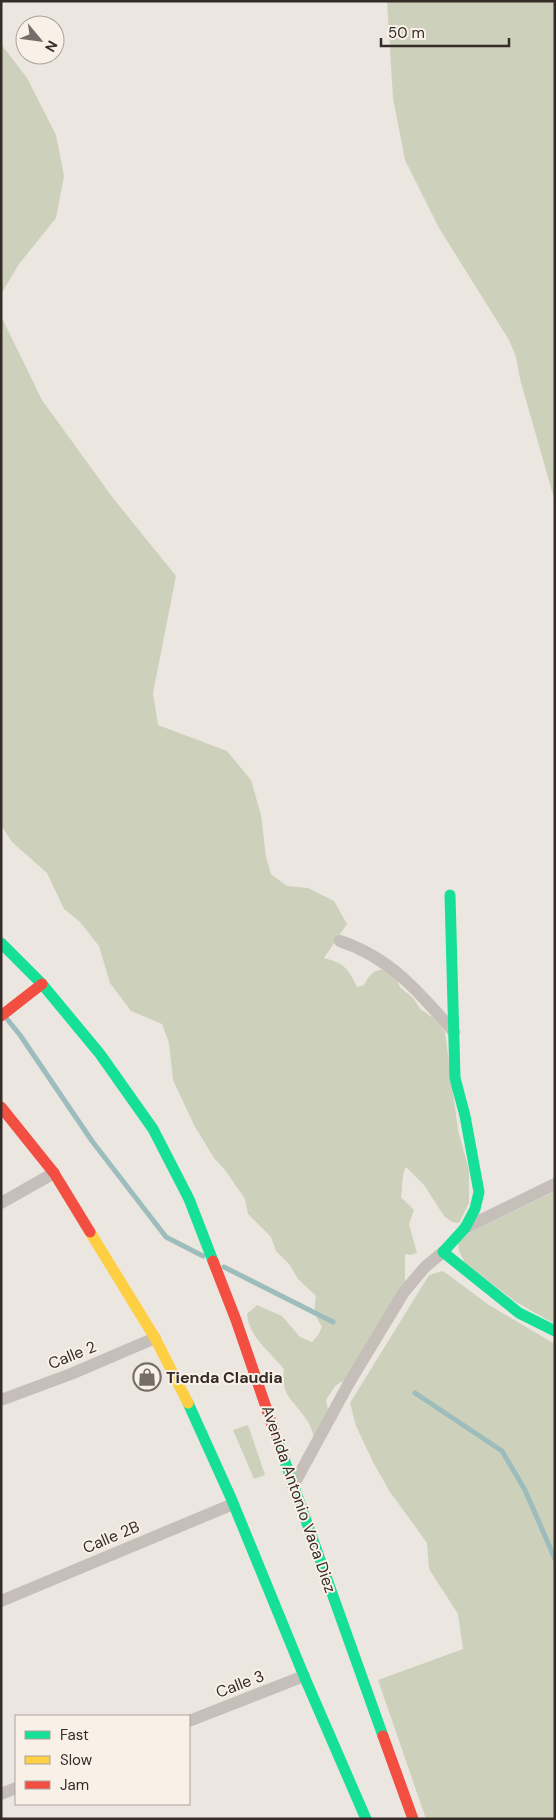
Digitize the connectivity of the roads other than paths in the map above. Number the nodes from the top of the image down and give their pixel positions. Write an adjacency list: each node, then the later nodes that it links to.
1 (450, 895): 6 (main road)
2 (340, 941): 6 (street)
3 (1, 943): 4 (main road, Avenida Antonio Vaca Diez)
4 (42, 984): 5 (main road); 16 (main road, Avenida Antonio Vaca Diez)
5 (1, 1016)
6 (454, 1032): 11 (main road)
7 (1, 1107): 8 (main road)
8 (54, 1173): 10 (street); 14 (main road)
9 (555, 1184): 11 (street)
10 (1, 1203)
11 (465, 1228): 12 (main road)
12 (443, 1252): 13 (main road); 16 (street)
13 (555, 1331)
14 (155, 1338): 15 (street, Calle 2); 17 (main road)
15 (1, 1400)
16 (294, 1486): 24 (main road, Avenida Antonio Vaca Diez)
17 (233, 1504): 18 (street, Calle 2B); 19 (main road)
18 (1, 1601)
19 (304, 1676): 20 (street, Calle 3); 23 (main road)
20 (190, 1721)
21 (15, 1788): 22 (street)
22 (1, 1794)
23 (366, 1819)
24 (413, 1819)

